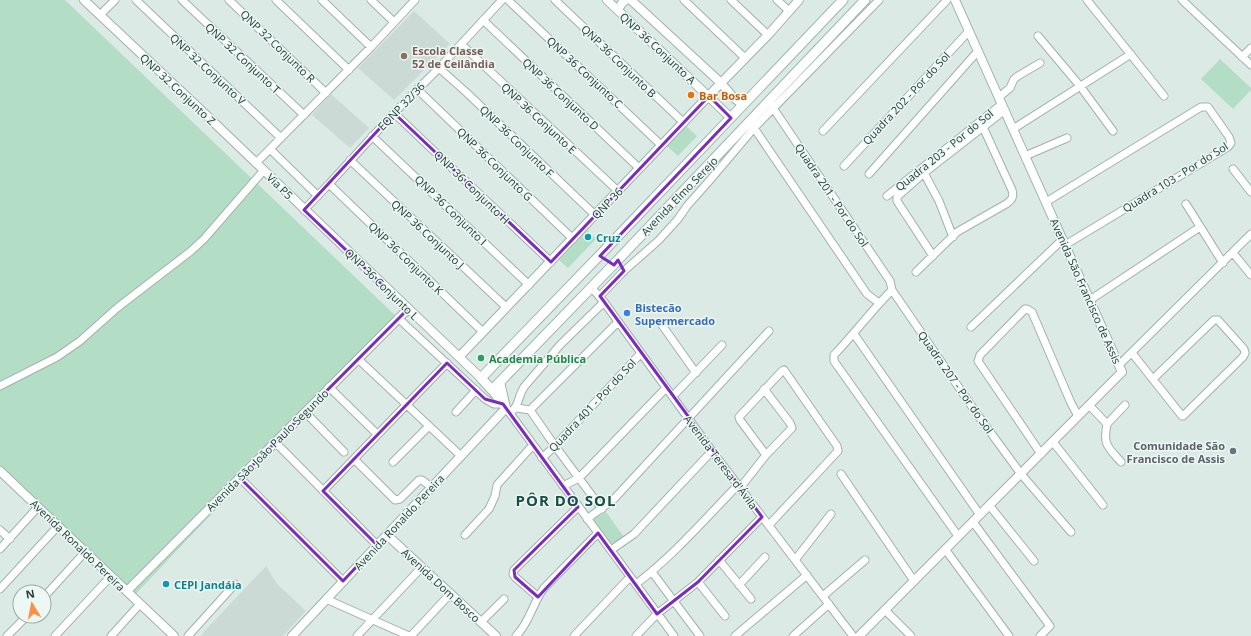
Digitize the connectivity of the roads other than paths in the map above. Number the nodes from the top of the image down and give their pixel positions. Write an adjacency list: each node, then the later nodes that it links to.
1 (84, 0): 29 (street, QNP 32 Conjunto Z)
2 (115, 0): 29 (street)
3 (136, 0): 65 (street, QNP 32 Conjunto V)
4 (182, 0): 56 (street, QNP 32 Conjunto T)
5 (229, 0): 49 (street, QNP 32 Conjunto R)
6 (276, 0): 45 (street)
7 (322, 0): 36 (street)
8 (370, 0): 31 (street)
9 (415, 0): 31 (street)
10 (502, 0): 30 (street, EQNP 32/36)
11 (508, 0): 67 (street, QNP 36 Conjunto C)
12 (555, 0): 58 (street, QNP 36 Conjunto B)
13 (610, 0): 27 (street, QNP 36 Conjunto A)
14 (626, 0): 27 (street)
15 (631, 0): 46 (street)
16 (684, 0): 41 (street)
17 (731, 0): 33 (street)
18 (777, 0): 28 (street)
19 (799, 0): 28 (street, QNP 36)
20 (843, 0): 53 (main road, Avenida Elmo Serejo)
21 (866, 0): 54 (main road, Avenida Elmo Serejo)
22 (879, 0): 54 (street)
23 (947, 0): 63 (street)
24 (955, 0): 32 (street, Avenida São Francisco de Assis)
25 (1087, 0): 39 (street)
26 (1182, 0): 40 (street)
27 (618, 10): 50 (street, QNP 36 Conjunto A)
28 (789, 11): 33 (street, QNP 36)
29 (100, 15): 71 (street, QNP 32 Conjunto Z)
30 (483, 20): 35 (street, EQNP 32/36); 73 (street, QNP 36 Conjunto D)
31 (394, 22): 36 (street)
32 (969, 31): 38 (street, Avenida São Francisco de Assis); 72 (street, Quadra 202 - Por do Sol)
33 (768, 35): 41 (street, QNP 36)
34 (1038, 36): 47 (street)
35 (461, 44): 44 (street, EQNP 32/36); 79 (street, QNP 36 Conjunto E)
36 (371, 47): 45 (street)
37 (1251, 48): 40 (street)
38 (978, 52): 52 (street, Avenida São Francisco de Assis); 77 (street, Quadra 202 - Por do Sol)
39 (1130, 54): 47 (street); 51 (street)
40 (1242, 57): 43 (street)
41 (745, 58): 46 (street, QNP 36)
42 (1040, 63): 52 (street)
43 (1251, 65)
44 (439, 68): 48 (street, EQNP 32/36); 86 (street, QNP 36 Conjunto F)
45 (349, 70): 49 (street)
46 (721, 83): 50 (street, QNP 36); 53 (street)
47 (1080, 86): 61 (street); 62 (street)
48 (417, 89): 55 (street, EQNP 32/36); 90 (street, QNP 36 Conjunto G)
49 (326, 93): 56 (street)
50 (709, 96): 57 (street, QNP 36 Conjunto A); 58 (street, QNP 36)
51 (1164, 96)
52 (1002, 104): 60 (street); 61 (street, Avenida São Francisco de Assis); 82 (street, Quadra 203 - Por do Sol)
53 (743, 105): 57 (main road, Avenida Elmo Serejo)
54 (771, 105): 59 (main road, Avenida Elmo Serejo); 105 (street, Quadra 201 - Por do Sol)
55 (394, 113): 64 (street, EQNP 32/36); 97 (street, QNP 36 Conjunto H)
56 (304, 115): 65 (street)
57 (731, 118): 92 (main road, Avenida Elmo Serejo)
58 (684, 122): 67 (street, QNP 36)
59 (752, 125): 96 (main road, Avenida Elmo Serejo); 100 (street); 108 (street)
60 (983, 127): 76 (street); 89 (street)
61 (1013, 128): 69 (street, Avenida São Francisco de Assis)
62 (1113, 131)
63 (823, 132)
64 (372, 136): 70 (street, EQNP 32/36); 103 (street, QNP 36 Conjunto I)
65 (281, 138): 68 (street)
66 (1067, 138): 69 (street)
67 (661, 145): 73 (street, QNP 36)
68 (270, 148): 71 (street); 81 (street)
69 (1025, 156): 83 (street, Avenida São Francisco de Assis)
70 (350, 160): 78 (street, EQNP 32/36); 109 (street, QNP 36 Conjunto J)
71 (256, 163): 75 (street, Via P5)
72 (844, 166)
73 (639, 168): 79 (street, QNP 36)
74 (1233, 169): 80 (street)
75 (264, 170): 85 (street, Via P5); 129 (street)
76 (924, 173): 89 (street); 94 (street)
77 (869, 174)
78 (329, 184): 81 (street, EQNP 32/36); 116 (street, QNP 36 Conjunto K)
79 (618, 191): 86 (street, QNP 36)
80 (1251, 192)
81 (318, 196): 85 (street, EQNP 32/36)
82 (887, 196)
83 (1046, 202): 91 (street, Avenida São Francisco de Assis); 91 (street, Quadra 103 - Por do Sol)
84 (1186, 204): 87 (street)
85 (304, 210): 110 (street, QNP 36 Conjunto L)
86 (595, 215): 90 (street, QNP 36)
87 (1200, 226): 98 (street); 107 (street)
88 (1251, 234): 93 (street)
89 (953, 237): 94 (street)
90 (573, 239): 97 (street, QNP 36)
91 (1064, 242): 107 (street, Avenida São Francisco de Assis); 114 (street)
92 (608, 247): 95 (main road, Avenida Elmo Serejo); 96 (main road)
93 (1233, 253): 98 (street); 102 (street)
94 (933, 256): 101 (street)
95 (598, 257): 99 (main road); 126 (main road, Avenida Elmo Serejo)
96 (618, 260): 99 (main road, Avenida Elmo Serejo); 100 (street)
97 (551, 262): 103 (street, QNP 36)
98 (1224, 262): 120 (street)
99 (609, 269): 104 (main road, Avenida Elmo Serejo)
100 (624, 270): 106 (street)
101 (916, 272)
102 (1251, 274)
103 (529, 285): 109 (street, QNP 36)
104 (592, 287): 106 (street, Avenida Teresa d'Ávila); 128 (main road, Avenida Elmo Serejo)
105 (892, 290): 108 (street); 164 (street, Quadra 207 - Por do Sol)
106 (602, 299): 112 (street, Avenida Teresa d'Ávila); 139 (street)
107 (1090, 300): 124 (street, Avenida São Francisco de Assis)
108 (879, 303): 117 (street)
109 (506, 307): 116 (street, QNP 36)
110 (408, 309): 111 (street, Avenida São João Paulo Segundo); 121 (street, QNP 36 Conjunto L)
111 (398, 318): 122 (street, Avenida São João Paulo Segundo); 123 (street)
112 (618, 322): 119 (street, Avenida Teresa d'Ávila); 141 (street)
113 (662, 325): 125 (street)
114 (971, 327)
115 (769, 331): 145 (street)
116 (483, 332): 121 (street, QNP 36)
117 (854, 334): 177 (street); 188 (street)
118 (722, 345): 125 (street)
119 (641, 353): 131 (street, Avenida Teresa d'Ávila); 152 (street, Quadra 401 - Por do Sol)
120 (1132, 354): 124 (street); 127 (street)
121 (459, 357): 126 (street)
122 (358, 358): 130 (street, Avenida São João Paulo Segundo); 136 (street)
123 (447, 363): 133 (street); 136 (street)
124 (1119, 365): 137 (street, Avenida São Francisco de Assis)
125 (696, 373): 135 (street)
126 (481, 378): 134 (main road)
127 (1153, 379): 127 (street)
128 (500, 382): 134 (main road, Avenida Elmo Serejo); 140 (street)
129 (0, 386)
130 (329, 388): 142 (street, Avenida São João Paulo Segundo); 148 (street)
131 (666, 388): 135 (street, Avenida Teresa d'Ávila); 166 (street)
132 (764, 389): 156 (street); 156 (street); 181 (street)
133 (476, 390): 140 (street); 143 (street)
134 (492, 390): 140 (street)
135 (673, 396): 145 (street, Avenida Teresa d'Ávila)
136 (406, 404): 147 (street); 148 (street)
137 (1089, 405): 144 (street, Avenida São Francisco de Assis); 146 (street)
138 (1125, 405): 146 (street)
139 (517, 408): 140 (street); 141 (street)
140 (506, 409): 151 (street); 157 (street, Avenida Ronaldo Pereira)
141 (530, 410): 152 (street)
142 (305, 412): 149 (street, Avenida São João Paulo Segundo); 154 (street)
143 (456, 412)
144 (1078, 416): 150 (street, Avenida São Francisco de Assis); 155 (street)
145 (688, 419): 153 (street, Avenida Teresa d'Ávila); 175 (street)
146 (1107, 424): 161 (street)
147 (429, 426): 157 (street); 160 (street)
148 (378, 434): 159 (street)
149 (275, 442): 165 (street, Avenida São João Paulo Segundo); 170 (street)
150 (1053, 442): 155 (street, Avenida São Francisco de Assis); 172 (street)
151 (533, 445): 158 (street); 187 (street)
152 (555, 446): 158 (street, Quadra 401 - Por do Sol); 166 (street)
153 (712, 451): 169 (street, Avenida Teresa d'Ávila); 193 (street)
154 (344, 452)
155 (1041, 454): 164 (street, Avenida São Francisco de Assis)
156 (766, 455): 169 (street)
157 (461, 456): 168 (street, Avenida Ronaldo Pereira)
158 (542, 458): 167 (street)
159 (354, 459): 168 (street); 170 (street)
160 (393, 462)
161 (1121, 462)
162 (0, 471): 174 (street, Avenida Ronaldo Pereira)
163 (841, 474): 206 (street)
164 (1021, 474): 171 (street, Avenida São Francisco de Assis); 185 (street, Quadra 207 - Por do Sol)
165 (240, 478): 205 (street); 213 (street, Avenida São João Paulo Segundo)
166 (578, 478): 167 (street); 175 (street)
167 (563, 486): 173 (street)
168 (431, 487): 186 (street, Avenida Ronaldo Pereira)
169 (739, 487): 178 (street, Avenida Teresa d'Ávila); 201 (street)
170 (322, 491): 190 (street)
171 (989, 505): 177 (street, Avenida São Francisco de Assis); 199 (street)
172 (1103, 505)
173 (578, 506): 179 (street); 216 (street)
174 (38, 507): 182 (street, Avenida Ronaldo Pereira); 189 (street)
175 (602, 509): 179 (street)
176 (831, 514): 197 (street)
177 (980, 515): 180 (street, Avenida São Francisco de Assis)
178 (762, 517): 181 (street, Avenida Teresa d'Ávila); 196 (street)
179 (587, 519): 184 (street)
180 (973, 522): 188 (street, Avenida São Francisco de Assis); 249 (street)
181 (769, 525): 197 (street, Avenida Teresa d'Ávila)
182 (58, 526): 194 (street, Avenida Ronaldo Pereira); 212 (street)
183 (0, 530): 189 (street)
184 (598, 532): 193 (street); 216 (street)
185 (1071, 532)
186 (387, 535): 190 (street, Avenida Ronaldo Pereira); 200 (street, Avenida Dom Bosco)
187 (465, 535)
188 (958, 536): 192 (street, Avenida São Francisco de Assis)
189 (10, 539): 191 (street)
190 (377, 546): 205 (street, Avenida Ronaldo Pereira)
191 (0, 549)
192 (945, 549): 206 (street, Avenida São Francisco de Assis); 248 (street)
193 (610, 550): 204 (street)
194 (86, 552): 203 (street, Avenida Ronaldo Pereira); 211 (street)
195 (765, 557): 210 (street)
196 (719, 560): 207 (street); 210 (street)
197 (795, 560): 202 (street, Avenida Teresa d'Ávila)
198 (865, 560): 215 (street)
199 (1034, 561)
200 (422, 567): 214 (street, Avenida Dom Bosco); 226 (street)
201 (652, 572): 209 (street); 220 (street)
202 (807, 575): 215 (street, Avenida Teresa d'Ávila); 243 (street)
203 (111, 576): 213 (street, Avenida Ronaldo Pereira); 232 (street)
204 (630, 577): 209 (street); 239 (street)
205 (343, 581): 218 (street, Avenida Ronaldo Pereira)
206 (914, 581): 223 (street, Avenida São Francisco de Assis)
207 (698, 582): 220 (street); 225 (street)
208 (235, 584): 234 (street)
209 (636, 584): 224 (street)
210 (739, 585): 219 (street)
211 (52, 588)
212 (0, 589)
213 (127, 591): 221 (street, Avenida Ronaldo Pereira)
214 (450, 594): 227 (street, Avenida Dom Bosco); 236 (street)
215 (823, 596): 222 (street, Avenida Teresa d'Ávila)
216 (538, 597): 238 (street)
217 (504, 598): 227 (street)
218 (326, 599): 226 (street); 230 (street, Avenida Ronaldo Pereira)
219 (751, 599)
220 (675, 601): 224 (street); 242 (street)
221 (140, 604): 229 (street, Avenida Ronaldo Pereira); 233 (street)
222 (829, 604): 244 (street); 245 (street, Avenida Teresa d'Ávila)
223 (885, 610): 246 (street, Avenida São Francisco de Assis); 247 (street)
224 (657, 614): 240 (street); 241 (street)
225 (725, 616)
226 (373, 620): 235 (street); 236 (street)
227 (481, 622): 237 (street, Avenida Dom Bosco)
228 (18, 624): 231 (street)
229 (170, 635)
230 (294, 635)
231 (7, 636)
232 (55, 636)
233 (111, 636)
234 (188, 636)
235 (357, 636)
236 (410, 636)
237 (496, 636)
238 (516, 636)
239 (574, 636)
240 (636, 636)
241 (674, 636)
242 (700, 636)
243 (735, 636)
244 (793, 636)
245 (853, 636)
246 (859, 636)
247 (911, 636)
248 (1009, 636)
249 (1040, 636)

